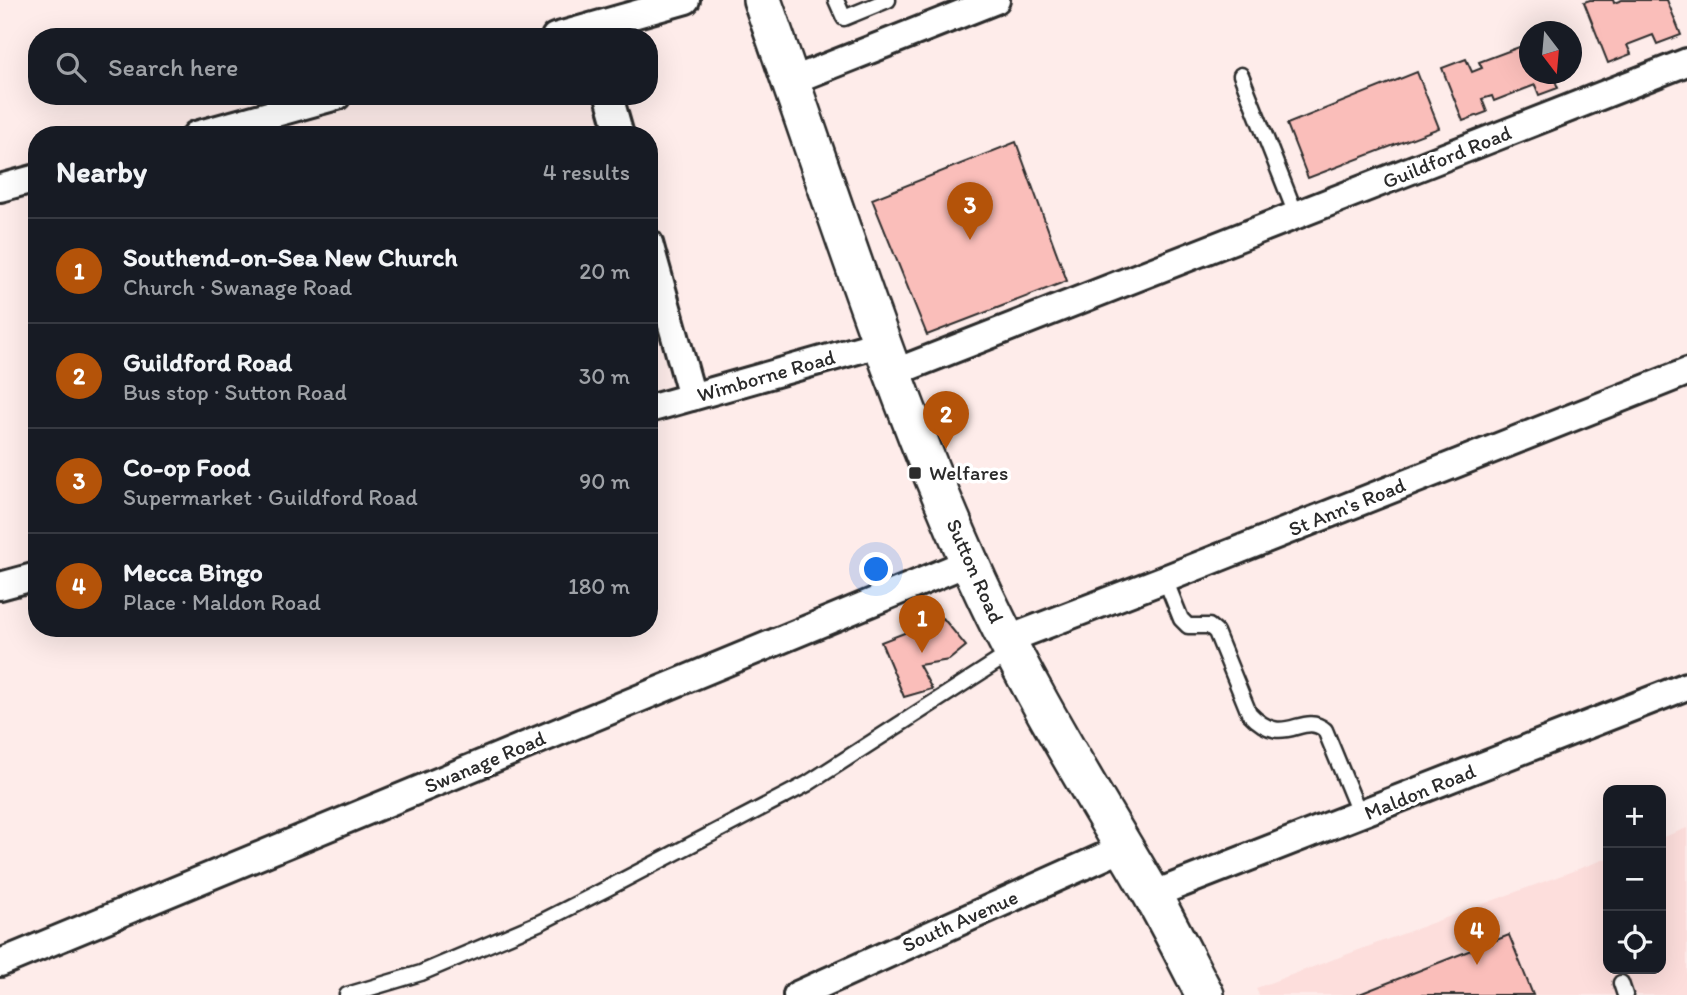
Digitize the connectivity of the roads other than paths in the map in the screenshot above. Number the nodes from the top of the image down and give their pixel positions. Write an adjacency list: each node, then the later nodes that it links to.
1 (686, 0): 6 (street)
2 (762, 0): 9 (main road, Sutton Road)
3 (836, 0): 4 (lane)
4 (888, 0)
5 (996, 0): 9 (street)
6 (603, 28)
7 (1687, 62): 16 (street, Guildford Road)
8 (1241, 75): 16 (lane)
9 (791, 81): 18 (main road, Sutton Road)
10 (304, 105): 12 (street)
11 (612, 105): 13 (street)
12 (229, 126)
13 (617, 126)
14 (28, 180): 15 (street)
15 (0, 188)
16 (1297, 217): 18 (street, Guildford Road)
17 (658, 275): 20 (street)
18 (888, 358): 20 (street, Wimborne Road); 22 (main road, Sutton Road)
19 (1687, 372): 24 (street, St Ann's Road)
20 (692, 397): 21 (street, Wimborne Road)
21 (658, 406)
22 (969, 562): 26 (main road, Sutton Road); 31 (street, Swanage Road)
23 (28, 578): 25 (street)
24 (1166, 579): 26 (street, St Ann's Road); 28 (lane)
25 (0, 586)
26 (1009, 646): 29 (main road, Sutton Road); 32 (lane)
27 (1687, 686): 28 (street, Maldon Road)
28 (1360, 816): 30 (street, Maldon Road)
29 (1123, 848): 30 (main road, Sutton Road); 33 (street, South Avenue)
30 (1152, 895): 34 (main road, Sutton Road)
31 (0, 963)
32 (347, 995)
33 (797, 995)
34 (1205, 995)

